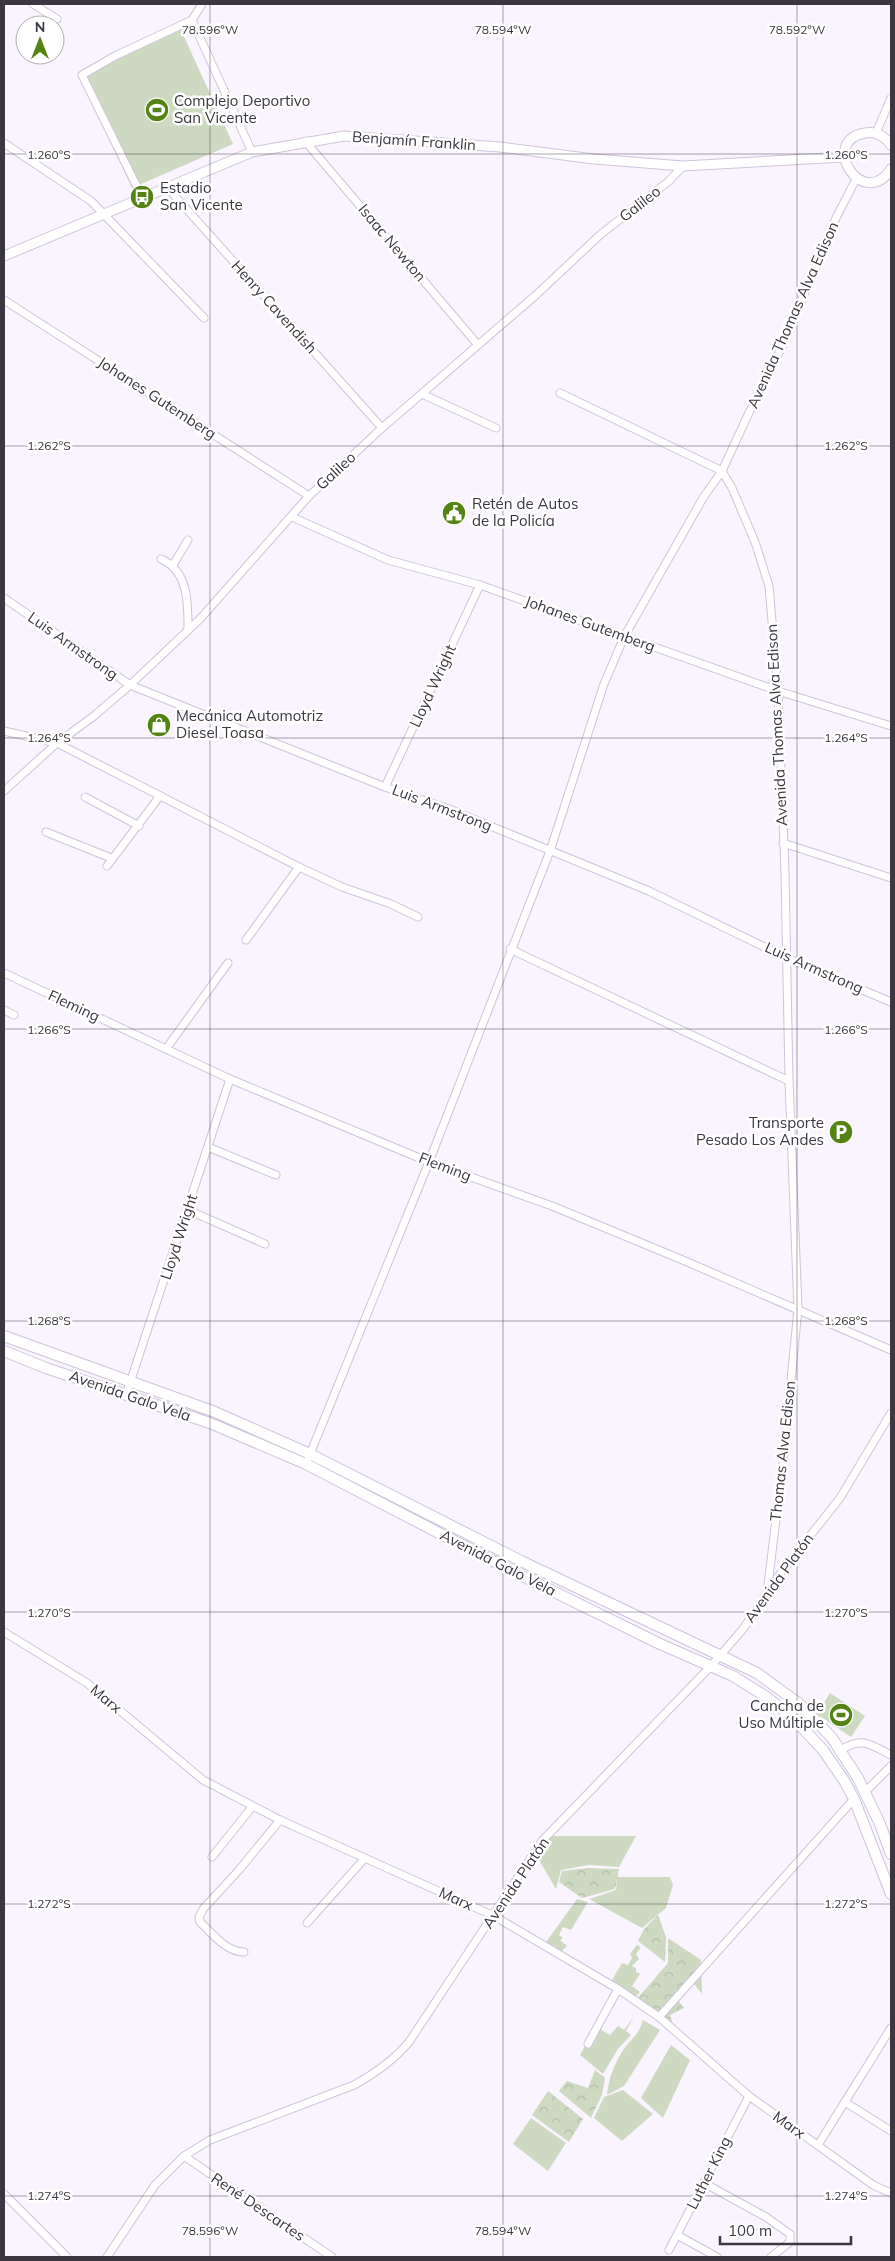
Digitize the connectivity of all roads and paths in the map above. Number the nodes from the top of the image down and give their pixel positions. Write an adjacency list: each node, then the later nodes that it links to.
1 (33, 4): 3 (street)
2 (202, 4): 4 (street)
3 (51, 15)
4 (192, 20): 10 (street); 16 (street)
5 (891, 98): 6 (street)
6 (876, 133): 9 (street); 11 (street)
7 (306, 141): 10 (street, Benjamín Franklin); 12 (street, Benjamín Franklin); 21 (street, Isaac Newton)
8 (4, 143): 17 (street)
9 (891, 146)
10 (252, 152): 15 (street, Benjamín Franklin)
11 (844, 157): 12 (street, Benjamín Franklin); 14 (street)
12 (683, 166): 21 (street, Galileo)
13 (891, 169): 14 (street)
14 (856, 178): 26 (street, Avenida Thomas Alva Edison)
15 (166, 186): 16 (street, Benjamín Franklin); 24 (street, Henry Cavendish)
16 (142, 197): 17 (street, Benjamín Franklin)
17 (104, 213): 18 (street, Benjamín Franklin); 20 (street)
18 (4, 256)
19 (4, 300): 27 (street, Johanes Gutemberg)
20 (204, 318)
21 (478, 345): 23 (street, Galileo)
22 (560, 393): 26 (street)
23 (422, 394): 24 (street, Galileo); 25 (street)
24 (382, 428): 27 (street, Galileo)
25 (496, 428)
26 (722, 471): 35 (street); 37 (street, Avenida Thomas Alva Edison)
27 (309, 496): 28 (street, Galileo)
28 (292, 517): 32 (street, Johanes Gutemberg); 34 (street, Galileo)
29 (188, 540): 31 (street)
30 (161, 559): 31 (street)
31 (173, 565): 34 (street)
32 (480, 585): 35 (street, Johanes Gutemberg); 41 (street, Lloyd Wright)
33 (4, 598): 36 (street, Luis Armstrong)
34 (188, 630): 36 (street, Galileo)
35 (624, 637): 37 (street, Johanes Gutemberg); 48 (street)
36 (130, 685): 40 (street, Galileo); 41 (street, Luis Armstrong)
37 (778, 692): 38 (street, Johanes Gutemberg); 47 (street, Avenida Thomas Alva Edison)
38 (891, 726)
39 (4, 731): 40 (street)
40 (57, 743): 42 (street, Galileo); 43 (street)
41 (386, 786): 48 (street, Luis Armstrong)
42 (4, 790)
43 (160, 796): 45 (street); 51 (street)
44 (85, 797): 45 (street)
45 (139, 826): 49 (street)
46 (46, 832): 49 (street)
47 (783, 843): 52 (street); 56 (street, Avenida Thomas Alva Edison)
48 (550, 851): 55 (street); 56 (street, Luis Armstrong)
49 (111, 858): 50 (street)
50 (107, 866)
51 (300, 867): 53 (street); 54 (street)
52 (891, 878)
53 (418, 917)
54 (246, 940)
55 (510, 949): 64 (street); 66 (street)
56 (787, 958): 59 (street, Luis Armstrong); 64 (street, Avenida Thomas Alva Edison)
57 (228, 963): 62 (street)
58 (4, 972): 62 (street, Fleming)
59 (891, 1002)
60 (4, 1010): 61 (street)
61 (14, 1016)
62 (166, 1049): 63 (street, Fleming)
63 (230, 1079): 65 (street, Lloyd Wright); 66 (street, Fleming)
64 (789, 1081): 70 (street, Avenida Thomas Alva Edison)
65 (208, 1147): 67 (street); 68 (street, Lloyd Wright)
66 (429, 1162): 70 (street, Fleming); 77 (street)
67 (276, 1175)
68 (188, 1210): 69 (street); 74 (street, Lloyd Wright)
69 (265, 1244)
70 (798, 1309): 72 (street, Fleming); 80 (street, Thomas Alva Edison)
71 (4, 1336): 74 (main road, Avenida Galo Vela)
72 (891, 1350)
73 (4, 1351): 75 (main road, Avenida Galo Vela)
74 (130, 1382): 75 (street, Lloyd Wright); 77 (main road, Avenida Galo Vela)
75 (126, 1395): 77 (main road, Avenida Galo Vela)
76 (891, 1413): 80 (street, Avenida Platón)
77 (308, 1459): 78 (main road, Avenida Galo Vela); 79 (main road, Avenida Galo Vela)
78 (521, 1561): 79 (main road); 82 (main road, Avenida Galo Vela)
79 (514, 1572): 83 (main road, Avenida Galo Vela)
80 (767, 1593): 82 (street, Avenida Platón)
81 (4, 1632): 89 (street, Marx)
82 (720, 1655): 83 (street, Avenida Platón); 84 (main road, Avenida Galo Vela)
83 (710, 1666): 88 (main road, Avenida Galo Vela); 95 (street, Avenida Platón)
84 (841, 1750): 85 (street); 87 (main road, Avenida Galo Vela)
85 (891, 1755)
86 (891, 1766): 87 (street)
87 (865, 1792): 91 (main road, Avenida Galo Vela)
88 (854, 1799): 94 (main road, Avenida Galo Vela); 99 (street)
89 (252, 1807): 90 (street, Marx); 92 (street)
90 (280, 1820): 93 (street, Marx); 97 (street)
91 (891, 1854)
92 (212, 1857)
93 (365, 1858): 95 (street, Marx); 96 (street)
94 (891, 1894)
95 (494, 1916): 98 (street, Marx); 106 (street, Avenida Platón)
96 (307, 1923)
97 (244, 1952)
98 (618, 1990): 99 (street, Marx); 101 (street)
99 (659, 2018): 102 (street, Marx)
100 (891, 2028): 103 (street)
101 (588, 2044)
102 (749, 2096): 105 (street, Marx); 107 (street, Luther King)
103 (845, 2102): 104 (street); 105 (street)
104 (891, 2131)
105 (818, 2145): 108 (street, Marx)
106 (184, 2156): 113 (street, Avenida Platón); 114 (street, René Descartes)
107 (704, 2183): 110 (street, Luther King); 116 (street)
108 (891, 2193)
109 (4, 2194): 112 (street)
110 (677, 2235): 111 (street, Luther King); 115 (street)
111 (669, 2250)
112 (67, 2257)
113 (107, 2257)
114 (332, 2257)
115 (717, 2257)
116 (770, 2257)

